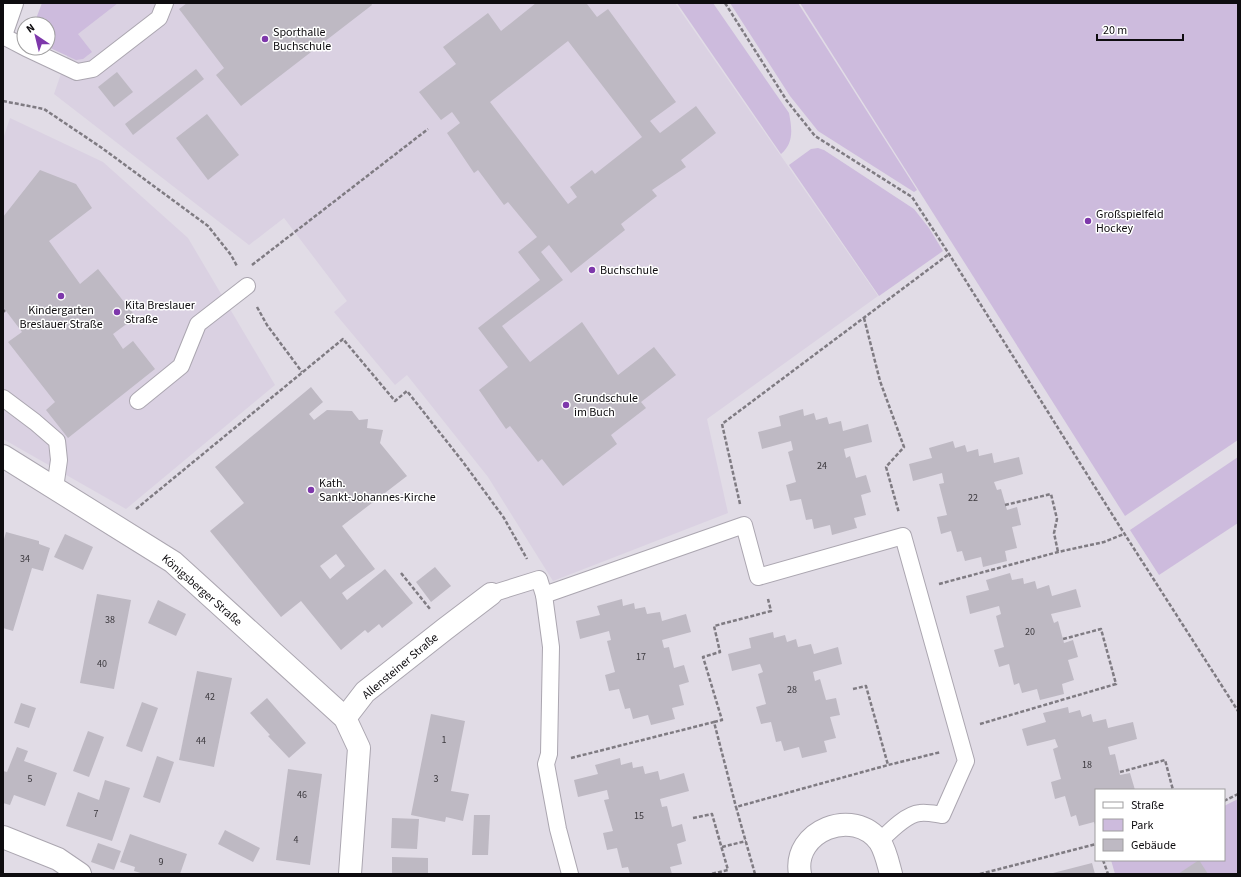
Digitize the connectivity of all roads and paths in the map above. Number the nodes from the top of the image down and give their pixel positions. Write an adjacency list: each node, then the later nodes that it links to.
1 (12, 3): 4 (street)
2 (165, 3): 7 (lane)
3 (725, 3): 11 (path)
4 (3, 29)
5 (3, 36): 6 (lane)
6 (16, 43)
7 (42, 56)
8 (4, 101): 9 (path); 12 (path)
9 (3, 105)
10 (428, 129): 12 (path)
11 (949, 254): 13 (path); 22 (path)
12 (244, 280): 14 (path); 16 (lane)
13 (864, 318): 20 (path); 23 (path)
14 (302, 372): 21 (path); 27 (path)
15 (3, 398): 18 (lane)
16 (138, 401)
17 (3, 456): 18 (street, Königsberger Straße)
18 (55, 488): 21 (street, Königsberger Straße)
19 (1005, 504): 24 (path)
20 (744, 525): 26 (lane); 30 (lane)
21 (115, 526): 35 (street, Königsberger Straße)
22 (1124, 534): 24 (path); 34 (path)
23 (903, 536): 26 (lane); 28 (lane)
24 (1058, 552): 28 (path)
25 (401, 573): 31 (path)
26 (762, 576): 36 (path)
27 (540, 579): 29 (lane); 30 (lane)
28 (918, 590): 37 (lane)
29 (491, 594): 31 (street, Allensteiner Straße)
30 (544, 595): 39 (lane)
31 (445, 629): 35 (street, Allensteiner Straße)
32 (1063, 639): 37 (path)
33 (853, 689): 40 (path)
34 (1238, 711)
35 (345, 718): 54 (street)
36 (714, 722): 39 (path); 45 (path)
37 (958, 730): 38 (lane)
38 (963, 746): 40 (path); 49 (lane)
39 (546, 764): 55 (lane)
40 (888, 765): 45 (path)
41 (1120, 772): 42 (path)
42 (1173, 789)
43 (1238, 794): 44 (path)
44 (1225, 800)
45 (736, 807): 48 (path)
46 (693, 818): 51 (path)
47 (3, 836): 53 (street)
48 (746, 841): 51 (path); 57 (path)
49 (880, 842): 58 (street); 59 (street)
50 (1095, 844): 60 (path)
51 (722, 847): 56 (path)
52 (1103, 861): 61 (path)
53 (80, 874)
54 (350, 874)
55 (570, 874)
56 (711, 874)
57 (755, 874)
58 (800, 874)
59 (891, 874)
60 (980, 874)
61 (1108, 874)

